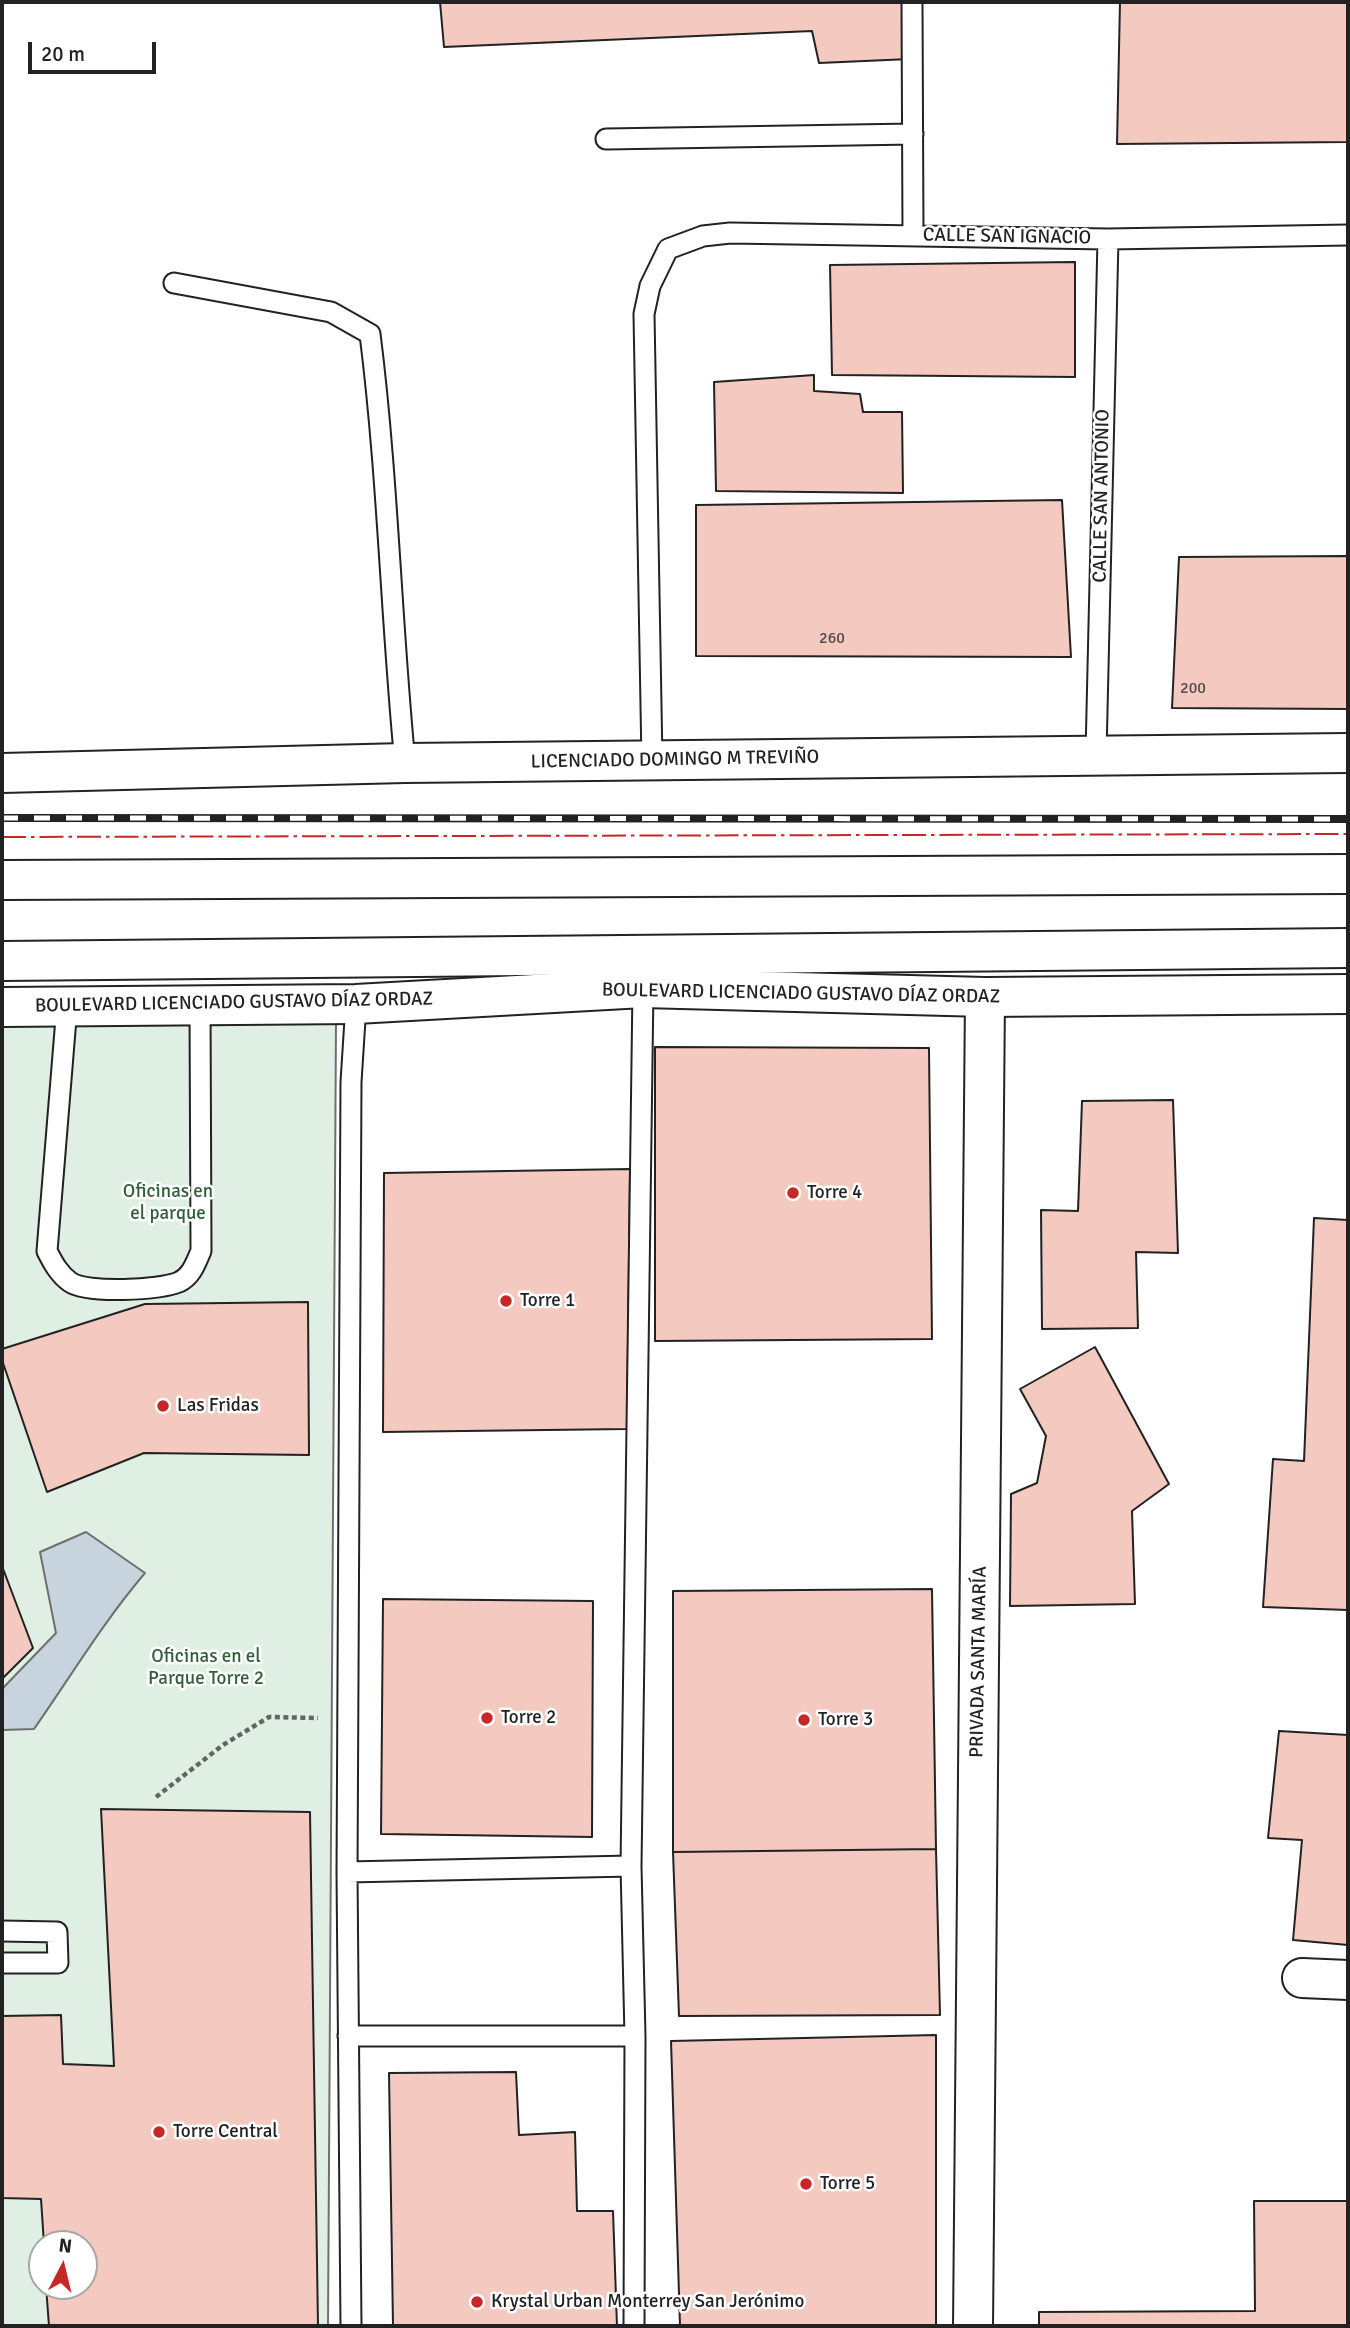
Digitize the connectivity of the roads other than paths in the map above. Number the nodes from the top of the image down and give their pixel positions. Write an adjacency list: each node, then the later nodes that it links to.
1 (912, 2): 2 (lane)
2 (913, 134): 3 (lane); 4 (lane)
3 (606, 139)
4 (913, 235): 6 (lane, CALLE SAN IGNACIO); 10 (lane, CALLE SAN IGNACIO)
5 (1348, 235): 6 (lane, CALLE SAN IGNACIO)
6 (1108, 239): 9 (lane, CALLE SAN ANTONIO)
7 (174, 283): 11 (lane)
8 (1348, 753): 9 (main road, LICENCIADO DOMINGO M TREVIÑO)
9 (1096, 754): 10 (main road, LICENCIADO DOMINGO M TREVIÑO)
10 (652, 761): 11 (main road, LICENCIADO DOMINGO M TREVIÑO)
11 (405, 763): 12 (main road, LICENCIADO DOMINGO M TREVIÑO)
12 (2, 773)
13 (1348, 874): 14 (main road)
14 (2, 880)
15 (1348, 948): 16 (main road, BOULEVARD LICENCIADO GUSTAVO DÍAZ ORDAZ)
16 (2, 961)
17 (643, 988): 19 (main road, BOULEVARD LICENCIADO GUSTAVO DÍAZ ORDAZ); 20 (main road, BOULEVARD LICENCIADO GUSTAVO DÍAZ ORDAZ); 24 (lane)
18 (1348, 994): 19 (main road, BOULEVARD LICENCIADO GUSTAVO DÍAZ ORDAZ)
19 (985, 997): 34 (main road, PRIVADA SANTA MARÍA)
20 (356, 1003): 21 (main road, BOULEVARD LICENCIADO GUSTAVO DÍAZ ORDAZ); 25 (lane)
21 (200, 1005): 22 (main road, BOULEVARD LICENCIADO GUSTAVO DÍAZ ORDAZ); 22 (lane)
22 (67, 1006): 23 (main road, BOULEVARD LICENCIADO GUSTAVO DÍAZ ORDAZ)
23 (2, 1007)
24 (631, 1866): 25 (lane); 31 (lane)
25 (347, 1872): 30 (lane)
26 (2, 1931): 27 (lane)
27 (2, 1963)
28 (1302, 1978): 29 (main road)
29 (1348, 1980)
30 (348, 2036): 31 (lane); 32 (lane)
31 (635, 2036): 33 (lane)
32 (351, 2326)
33 (634, 2326)
34 (973, 2326)

